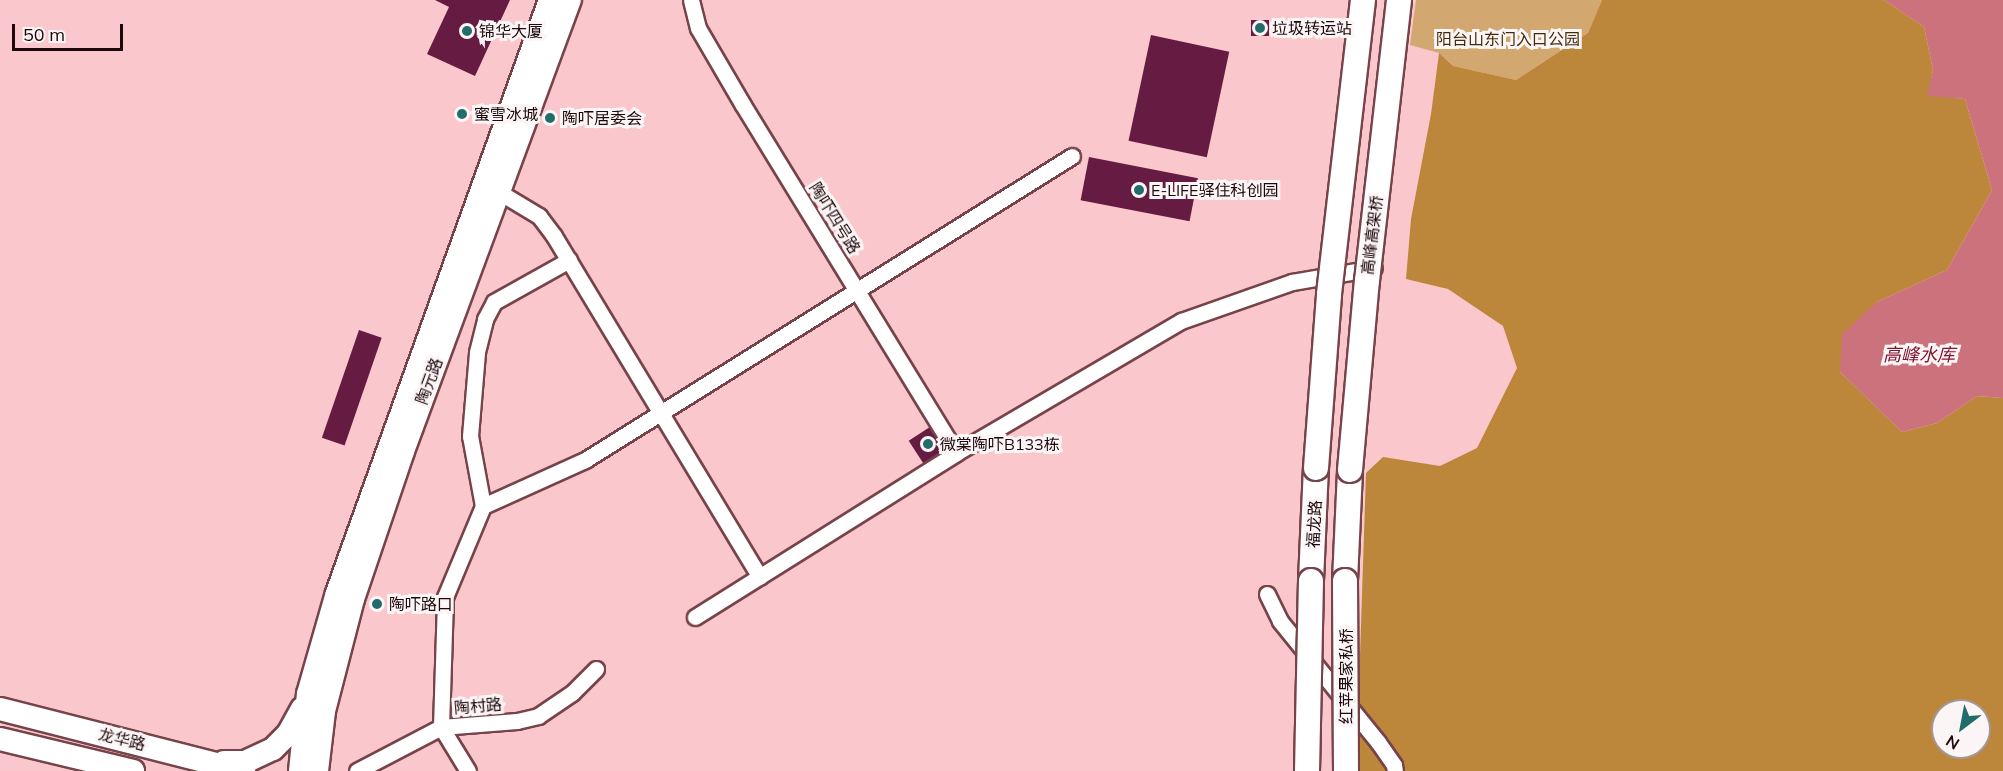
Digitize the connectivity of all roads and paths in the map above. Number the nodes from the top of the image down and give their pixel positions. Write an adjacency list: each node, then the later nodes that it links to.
1 (550, 0): 20 (main road, 陶元路)
2 (570, 0): 7 (main road, 陶元路)
3 (691, 0): 10 (street, 陶吓四号路)
4 (1363, 0): 31 (highway, 福龙路, bridge)
5 (1399, 0): 13 (highway, 高峰高架桥, bridge)
6 (1072, 156): 10 (street)
7 (499, 192): 8 (street); 28 (main road, 陶元路)
8 (569, 260): 11 (street); 14 (street)
9 (1380, 267): 12 (street)
10 (858, 288): 11 (street); 12 (street, 陶吓四号路)
11 (662, 412): 14 (street); 15 (street)
12 (956, 453): 15 (street)
13 (1350, 470): 16 (highway, 福龙路)
14 (483, 506): 22 (street)
15 (760, 577): 18 (street)
16 (1346, 581): 32 (highway, 红苹果家私桥, bridge)
17 (1267, 594): 33 (street)
18 (695, 616)
19 (596, 669): 22 (street, 陶村路)
20 (308, 694): 24 (main road); 27 (main road, 陶元路)
21 (0, 710): 24 (main road, 龙华路)
22 (441, 727): 29 (street, 陶村路); 30 (street)
23 (0, 739): 25 (main road, 龙华路)
24 (211, 761): 26 (main road, 龙华路)
25 (134, 771)
26 (244, 771)
27 (300, 771)
28 (317, 771)
29 (357, 771)
30 (468, 771)
31 (1308, 771)
32 (1346, 771)
33 (1395, 771)

